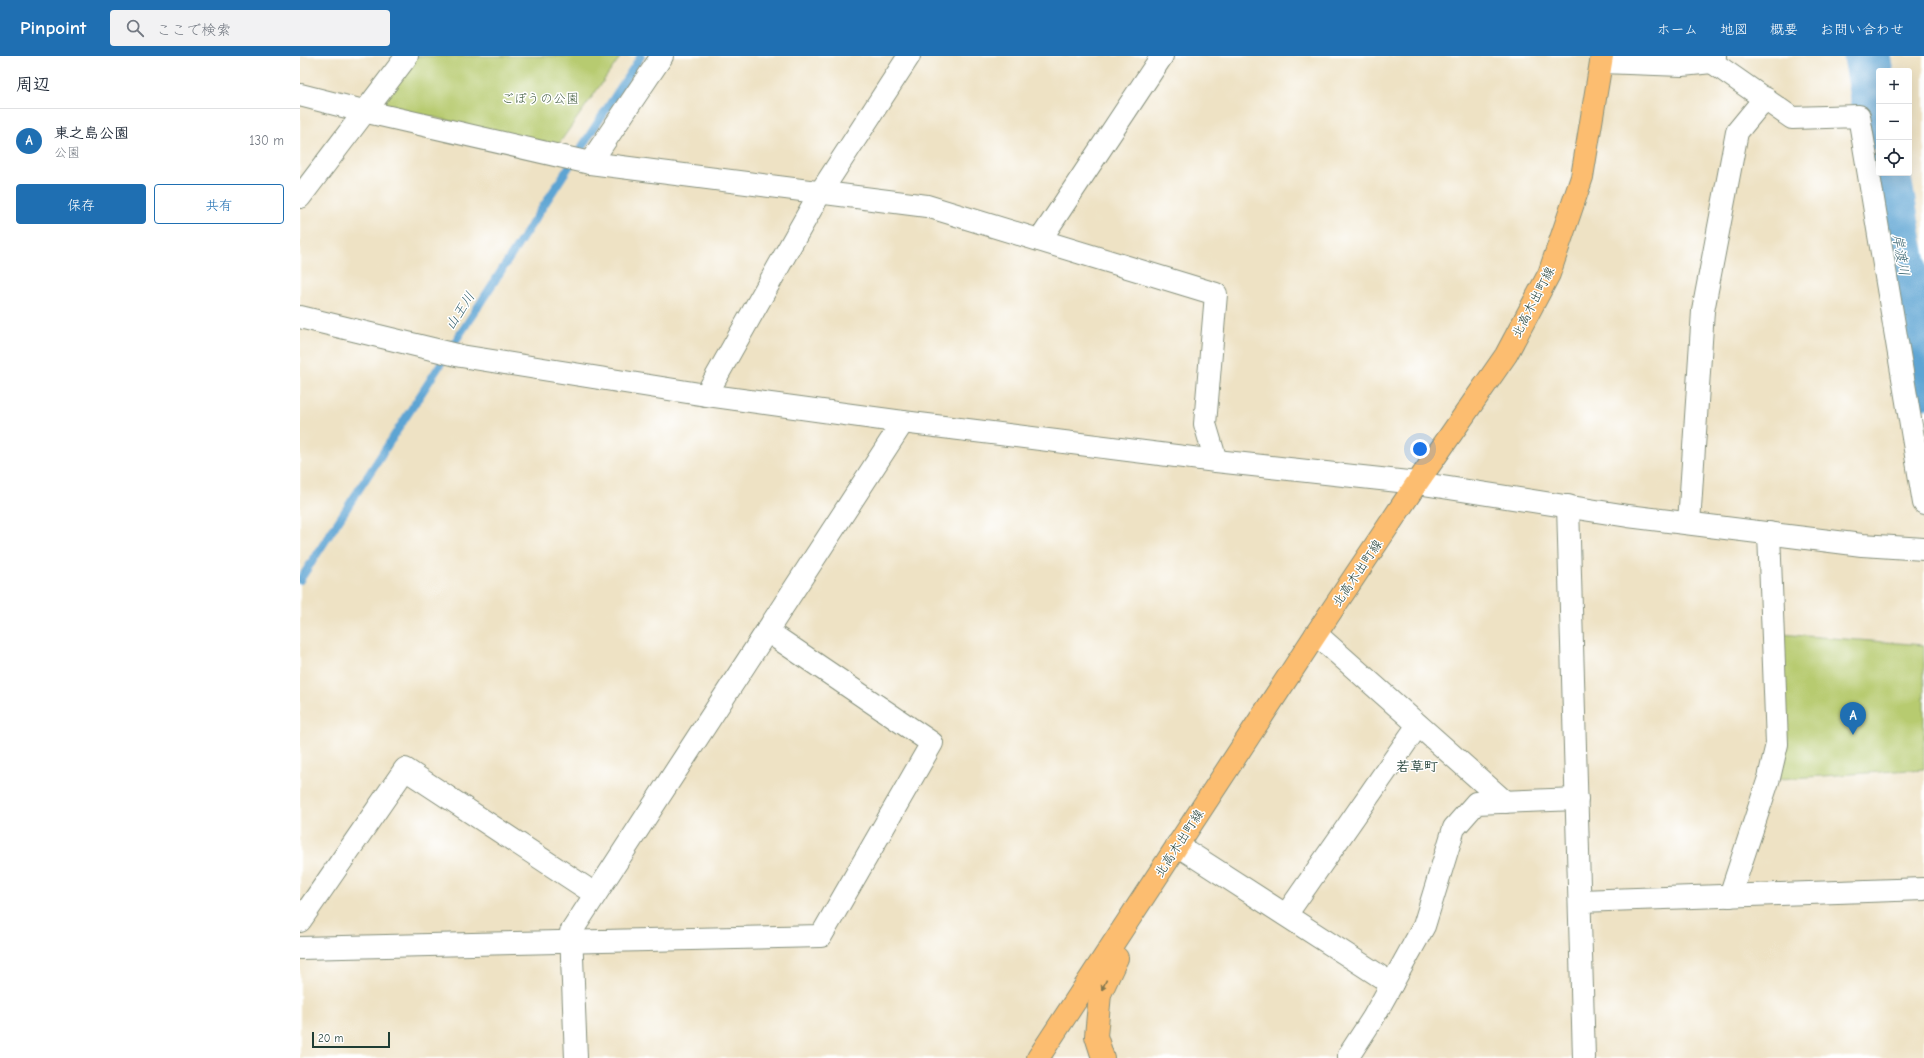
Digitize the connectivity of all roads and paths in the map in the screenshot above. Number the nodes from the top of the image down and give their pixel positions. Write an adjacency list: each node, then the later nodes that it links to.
1 (407, 56): 9 (street)
2 (662, 56): 10 (street)
3 (909, 56): 11 (street)
4 (1162, 56): 13 (street)
5 (1602, 59): 6 (street); 18 (main road, 北高木出町線)
6 (1713, 59): 8 (street)
7 (300, 95): 9 (street)
8 (1764, 98): 19 (street); 21 (street)
9 (363, 112): 10 (street); 12 (street)
10 (590, 163): 11 (street)
11 (820, 192): 13 (street); 15 (street)
12 (300, 197)
13 (1040, 240): 17 (street)
14 (300, 317): 15 (street)
15 (706, 395): 16 (street)
16 (903, 422): 17 (street); 24 (street)
17 (1216, 461): 18 (street)
18 (1417, 483): 20 (street); 25 (main road, 北高木出町線)
19 (1924, 503)
20 (1568, 506): 21 (street); 27 (street)
21 (1689, 523): 22 (street)
22 (1769, 533): 23 (street); 33 (street)
23 (1924, 550)
24 (767, 631): 32 (street); 37 (street)
25 (1316, 634): 26 (street); 29 (main road, 北高木出町線)
26 (1418, 725): 28 (street); 35 (street)
27 (1576, 799): 28 (street); 34 (street)
28 (1505, 802): 39 (street)
29 (1178, 845): 30 (main road, 北高木出町線); 35 (street)
30 (1151, 886): 41 (main road, 北高木出町線); 42 (main road, one-way to 42)
31 (1924, 889): 33 (street)
32 (595, 894): 36 (street); 37 (street)
33 (1730, 896): 34 (street)
34 (1580, 901): 44 (street)
35 (1286, 915): 39 (street)
36 (300, 920)
37 (572, 940): 38 (street); 40 (street)
38 (300, 948)
39 (1392, 984): 43 (street)
40 (576, 1058)
41 (1038, 1058)
42 (1103, 1058)
43 (1349, 1058)
44 (1584, 1058)

